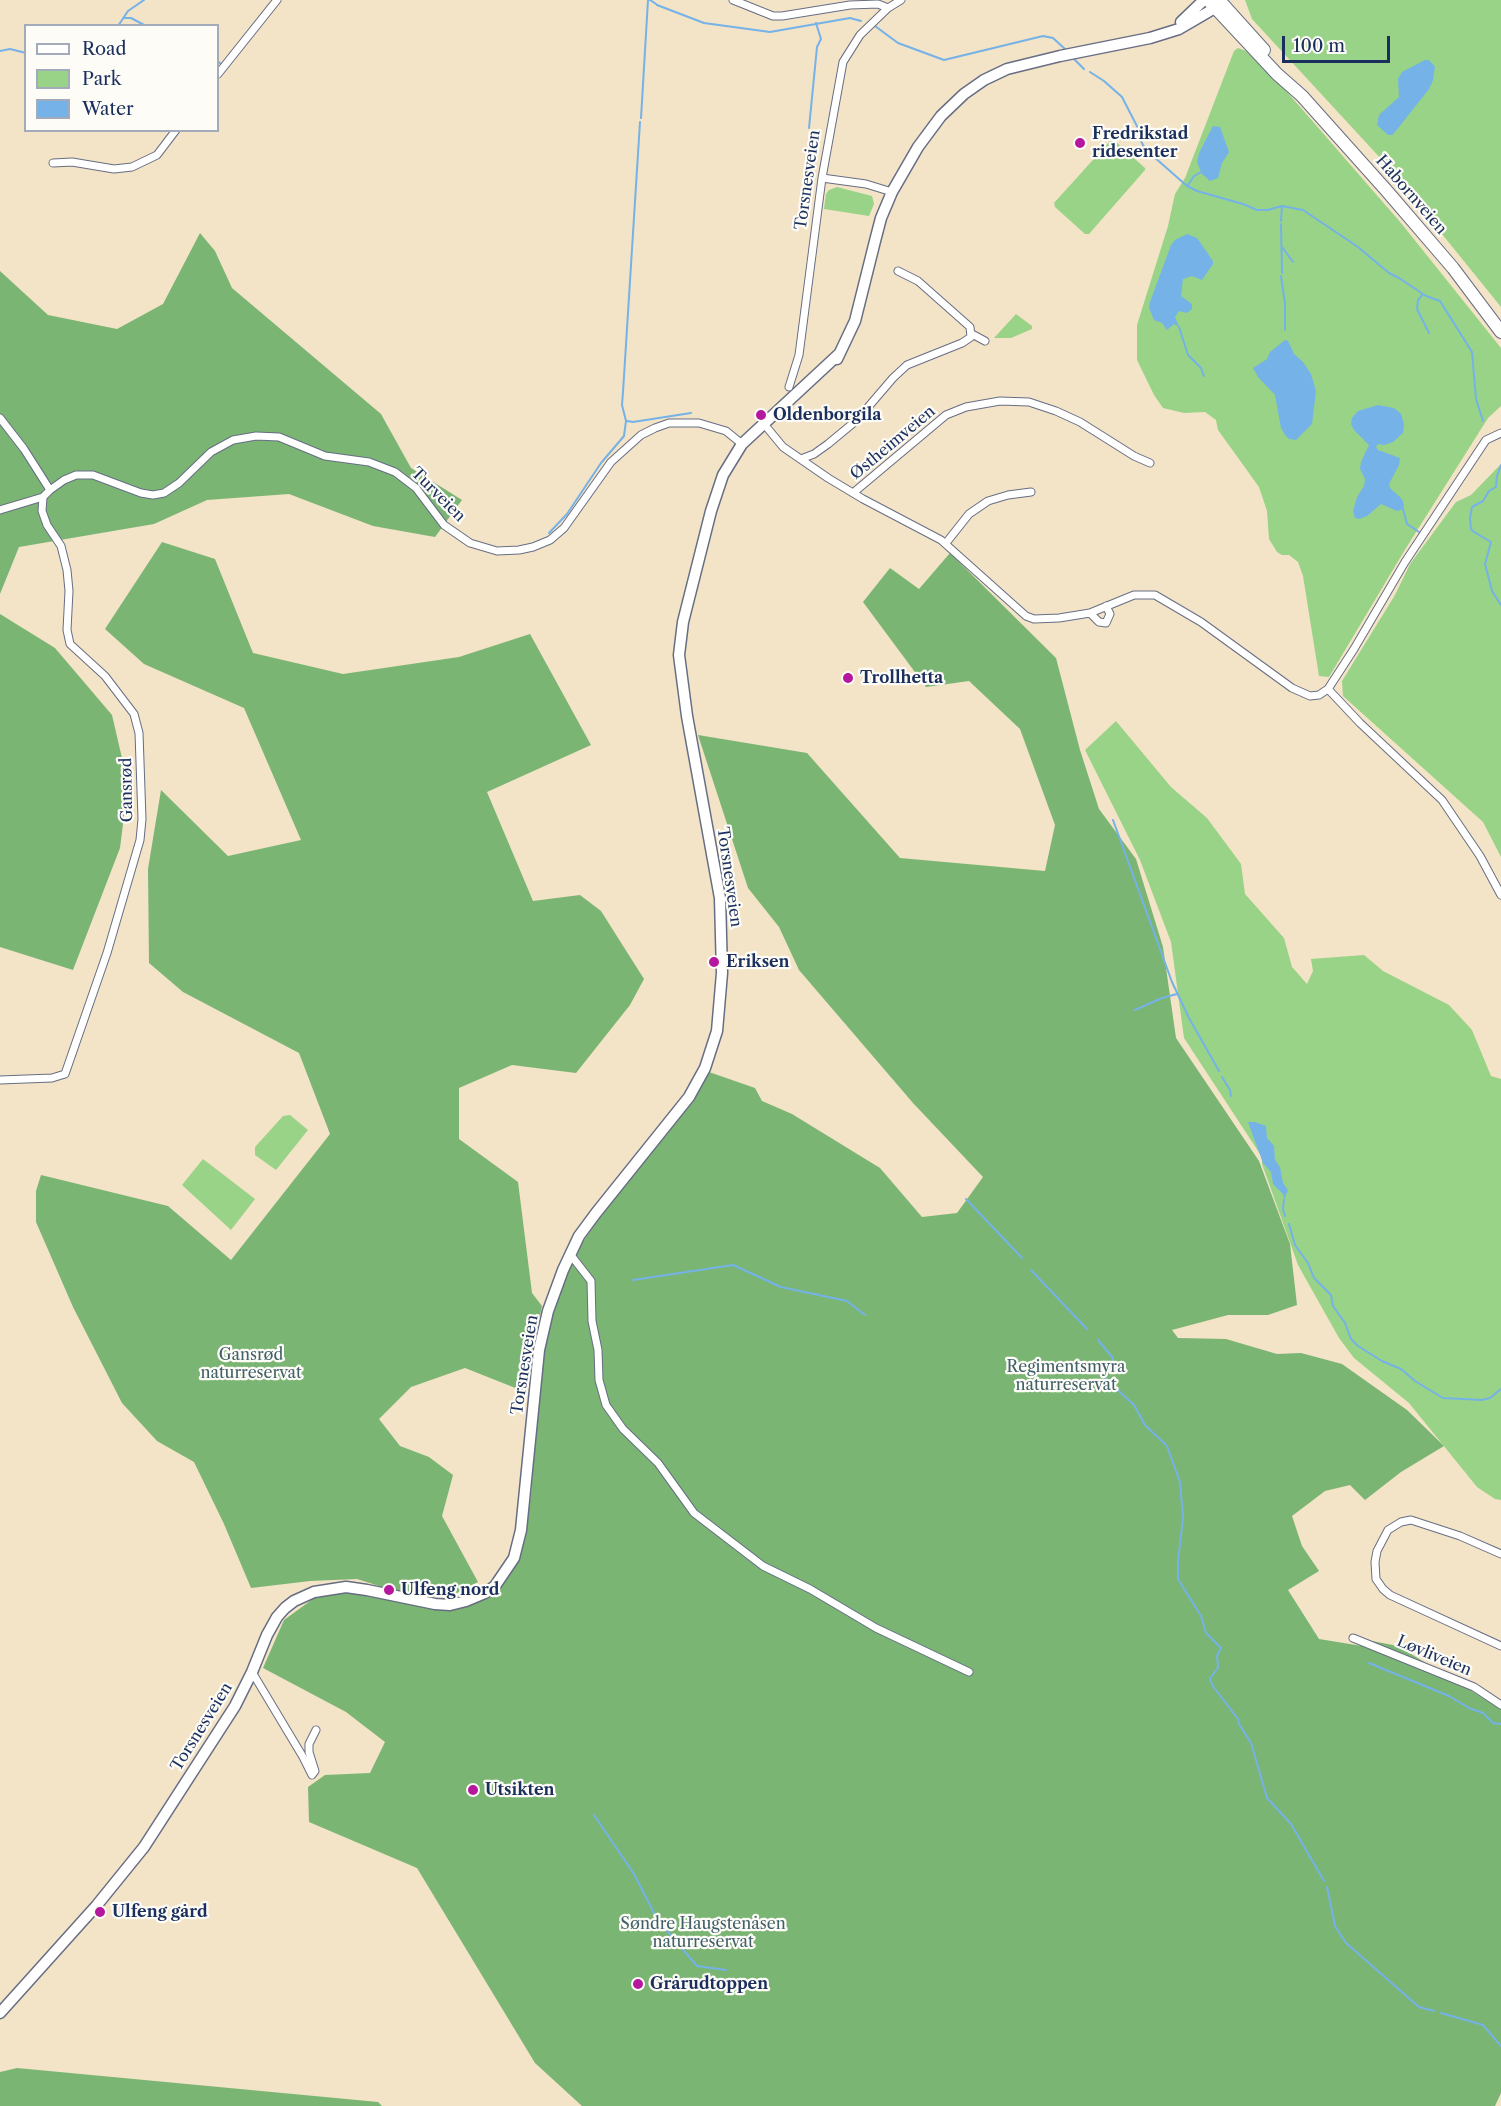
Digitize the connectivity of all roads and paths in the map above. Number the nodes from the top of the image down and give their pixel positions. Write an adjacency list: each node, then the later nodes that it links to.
1 (276, 0): 6 (street)
2 (733, 0): 5 (street)
3 (901, 0): 5 (street, Torsnesveien)
4 (1213, 2): 10 (main road, Torsnesveien); 12 (highway, Habornveien)
5 (888, 8): 9 (street, Torsnesveien)
6 (219, 73)
7 (174, 132): 8 (street)
8 (53, 163)
9 (822, 178): 10 (street); 15 (street, Torsnesveien)
10 (892, 192): 17 (main road, Torsnesveien)
11 (898, 272): 13 (street)
12 (1501, 332)
13 (972, 334): 14 (street); 20 (street)
14 (985, 341)
15 (789, 387)
16 (0, 417): 22 (street)
17 (764, 424): 19 (main road, Torsnesveien); 20 (street)
18 (1501, 433): 30 (street)
19 (742, 444): 22 (street, Turveien); 33 (main road, Torsnesveien)
20 (801, 459): 24 (street)
21 (1150, 463): 24 (street, Østheimveien)
22 (50, 490): 25 (street, Turveien)
23 (1030, 492): 27 (street)
24 (853, 493): 27 (street)
25 (43, 498): 26 (street); 32 (street, Gansrød)
26 (0, 510)
27 (946, 543): 29 (street)
28 (1106, 606): 29 (street); 29 (street); 30 (street)
29 (1090, 613)
30 (1328, 689): 31 (street)
31 (1501, 895)
32 (0, 1080)
33 (570, 1254): 37 (main road, Torsnesveien); 38 (street)
34 (1501, 1554): 36 (street)
35 (1353, 1638): 39 (street, Løvliveien)
36 (1501, 1646)
37 (252, 1672): 40 (street); 41 (main road, Torsnesveien)
38 (969, 1672)
39 (1501, 1705)
40 (316, 1730)
41 (0, 2013)

